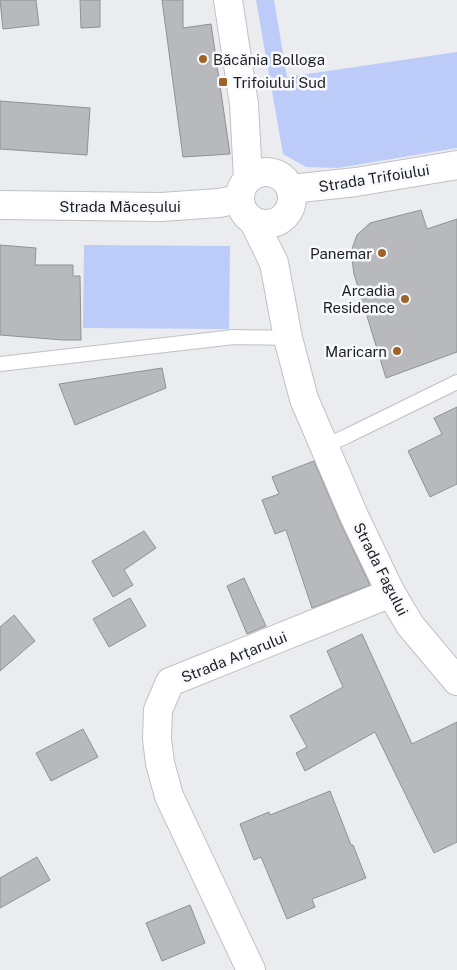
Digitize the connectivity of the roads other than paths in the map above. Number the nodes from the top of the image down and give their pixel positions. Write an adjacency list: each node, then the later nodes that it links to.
1 (228, 0): 2 (main road)
2 (244, 104): 4 (main road); 5 (main road)
3 (457, 165): 4 (main road, Strada Trifoiului)
4 (283, 181): 5 (main road); 7 (main road)
5 (244, 188): 6 (main road, Strada Măceșului); 8 (main road)
6 (0, 205)
7 (285, 216): 8 (main road); 9 (main road, Strada Fagului)
8 (254, 222): 9 (main road, Strada Fagului)
9 (274, 263): 10 (main road, Strada Fagului)
10 (288, 338): 11 (lane); 13 (main road, Strada Fagului)
11 (0, 364)
12 (457, 382): 13 (lane)
13 (324, 446): 14 (main road, Strada Fagului)
14 (391, 594): 15 (main road, Strada Fagului); 16 (main road, Strada Arțarului)
15 (457, 681)
16 (251, 970)

